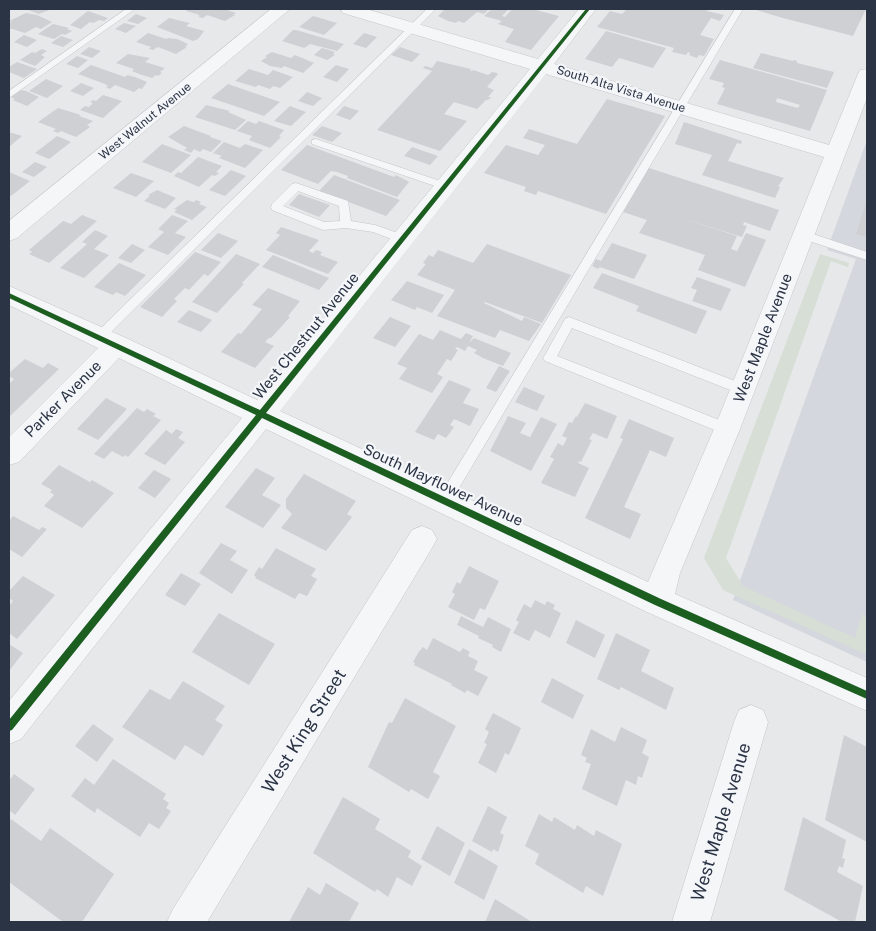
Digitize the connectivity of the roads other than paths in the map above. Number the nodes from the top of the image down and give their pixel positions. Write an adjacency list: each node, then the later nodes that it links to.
1 (131, 9): 10 (lane)
2 (281, 9): 16 (street, West Walnut Avenue)
3 (349, 9): 7 (street, South Alta Vista Avenue)
4 (432, 9): 7 (lane)
5 (588, 9): 8 (street, West Chestnut Avenue)
6 (739, 9): 11 (lane)
7 (412, 28): 8 (street, South Alta Vista Avenue); 21 (lane)
8 (542, 66): 11 (street, South Alta Vista Avenue); 14 (street, West Chestnut Avenue)
9 (867, 74): 13 (street, West Maple Avenue)
10 (9, 95)
11 (680, 107): 13 (street, South Alta Vista Avenue); 26 (lane)
12 (316, 142): 14 (lane)
13 (836, 154): 17 (street, West Maple Avenue)
14 (445, 186): 18 (street, West Chestnut Avenue)
15 (346, 224): 15 (lane); 18 (lane)
16 (9, 233)
17 (804, 235): 19 (lane); 22 (street, West Maple Avenue)
18 (402, 239): 23 (street, West Chestnut Avenue)
19 (867, 256)
20 (9, 295): 21 (street, South Mayflower Avenue)
21 (108, 341): 23 (street, South Mayflower Avenue); 25 (street, Parker Avenue)
22 (743, 390): 24 (street, West Maple Avenue); 24 (lane)
23 (261, 415): 26 (street, South Mayflower Avenue); 31 (street, West Chestnut Avenue)
24 (727, 429): 28 (street, West Maple Avenue)
25 (9, 454)
26 (444, 501): 28 (street, South Mayflower Avenue)
27 (422, 539): 32 (street, West King Street)
28 (658, 602): 29 (street, South Mayflower Avenue)
29 (867, 695)
30 (751, 722): 33 (street, West Maple Avenue)
31 (9, 727)
32 (186, 922)
33 (691, 922)

